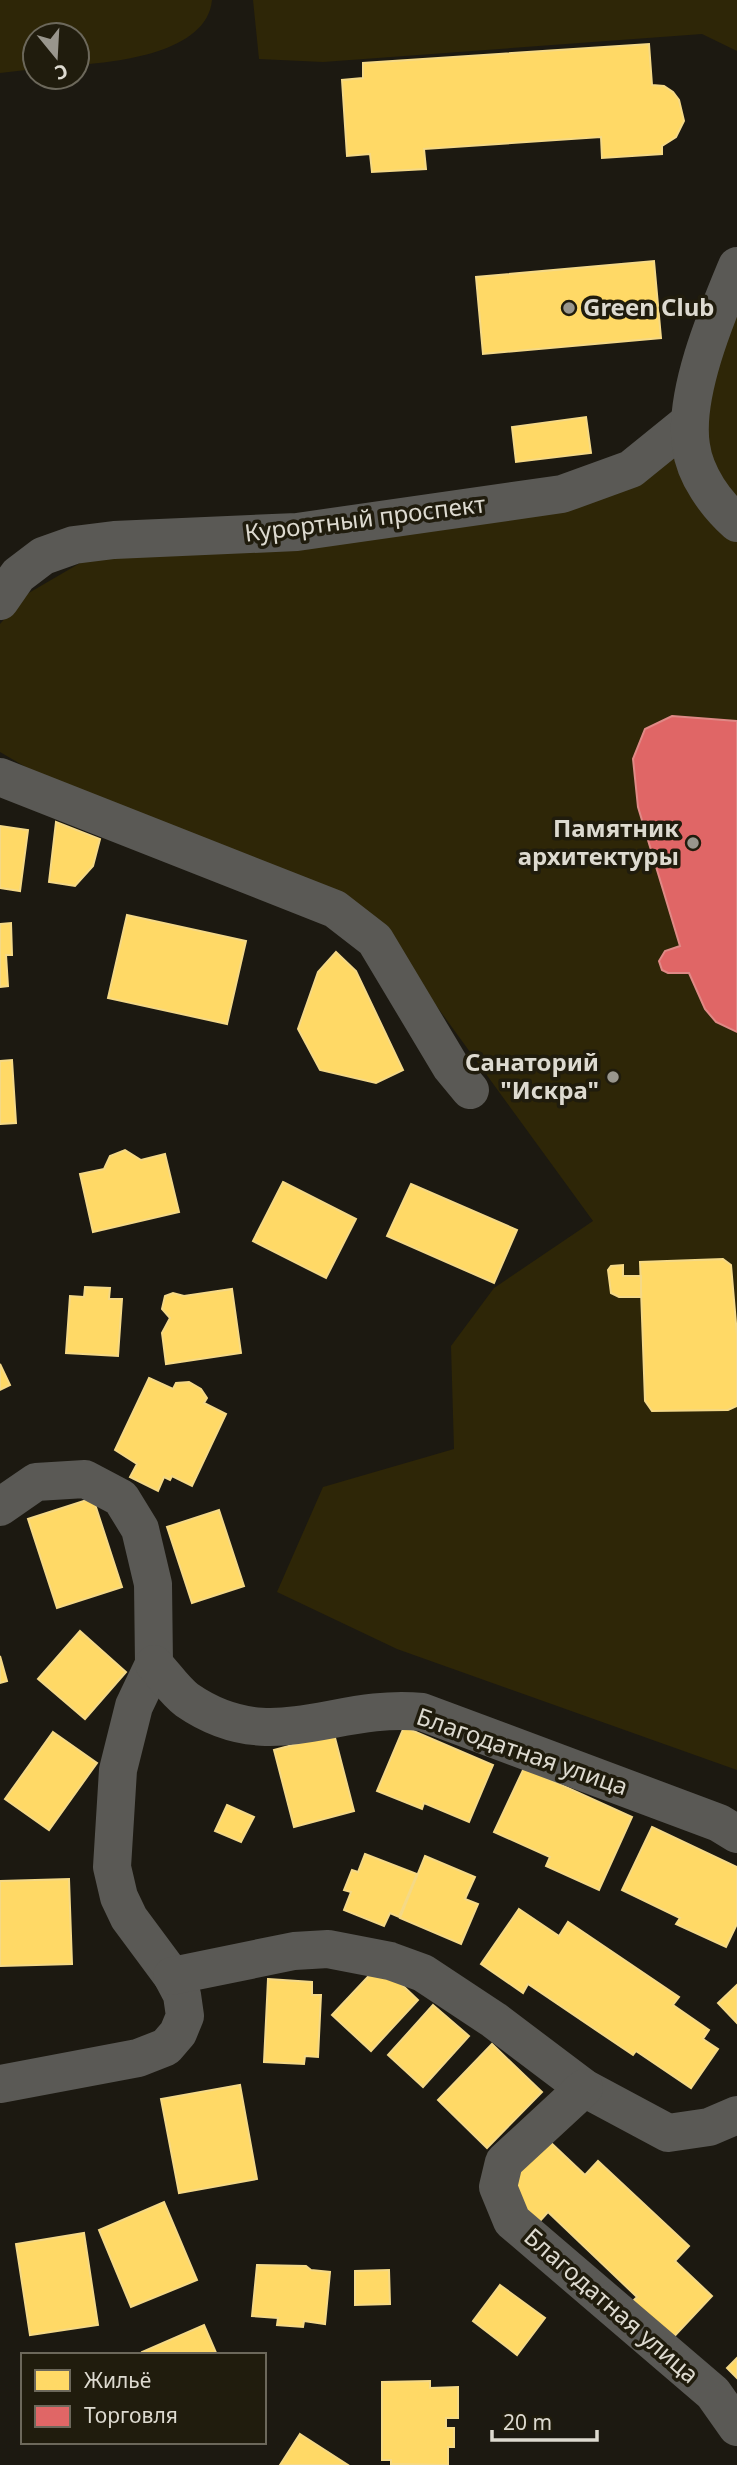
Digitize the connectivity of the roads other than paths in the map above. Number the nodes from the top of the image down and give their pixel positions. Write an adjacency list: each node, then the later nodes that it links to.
1 (737, 266): 2 (street)
2 (689, 422): 3 (street); 4 (street, Курортный проспект)
3 (737, 523)
4 (0, 601)
5 (0, 777): 6 (street)
6 (470, 1090)
7 (0, 1507): 8 (street)
8 (154, 1664): 9 (street, Благодатная улица); 10 (street)
9 (737, 1834)
10 (172, 1976): 11 (street); 12 (street)
11 (0, 2084)
12 (584, 2088): 13 (street); 14 (street, Благодатная улица)
13 (737, 2115)
14 (737, 2427)

